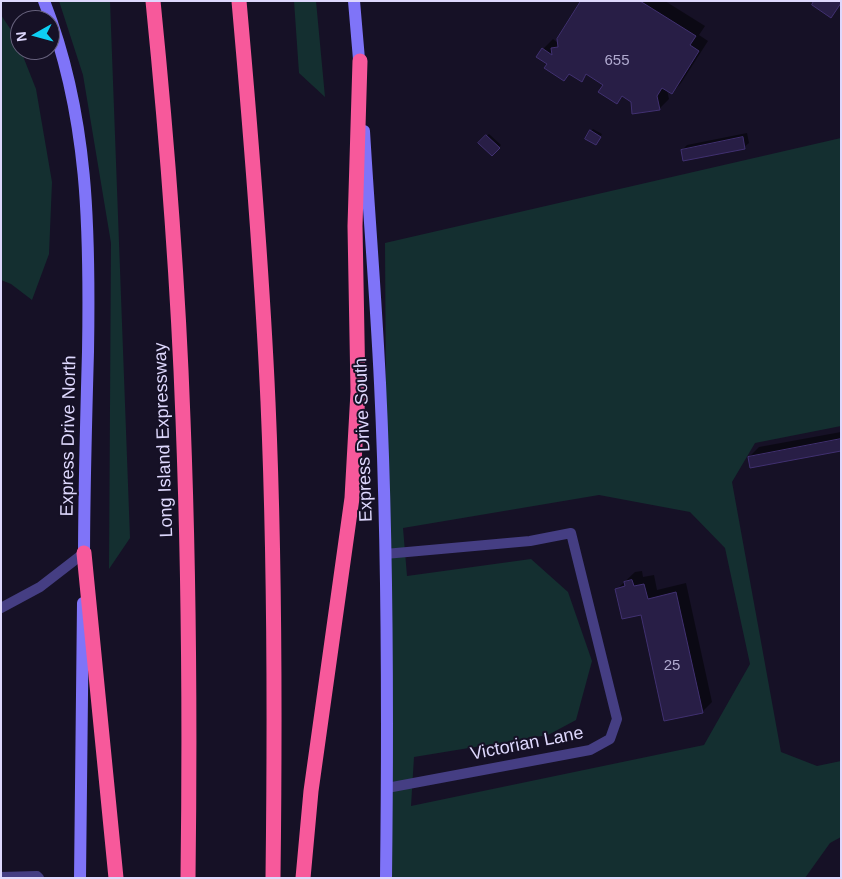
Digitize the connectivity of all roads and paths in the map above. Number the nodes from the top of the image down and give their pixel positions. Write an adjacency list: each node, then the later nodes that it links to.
1 (44, 1): 6 (main road, Express Drive North)
2 (153, 1): 14 (highway, Long Island Expressway)
3 (239, 1): 15 (highway)
4 (354, 1): 5 (main road, Express Drive South)
5 (360, 61): 7 (main road, Express Drive South); 16 (highway)
6 (84, 553): 8 (lane); 12 (main road, Express Drive North); 13 (highway)
7 (385, 554): 9 (main road, Express Drive South); 9 (lane, Victorian Lane)
8 (1, 608)
9 (387, 788): 17 (main road, Express Drive South)
10 (1, 877): 11 (lane)
11 (39, 878)
12 (80, 878)
13 (116, 878)
14 (188, 878)
15 (274, 878)
16 (303, 878)
17 (386, 878)

